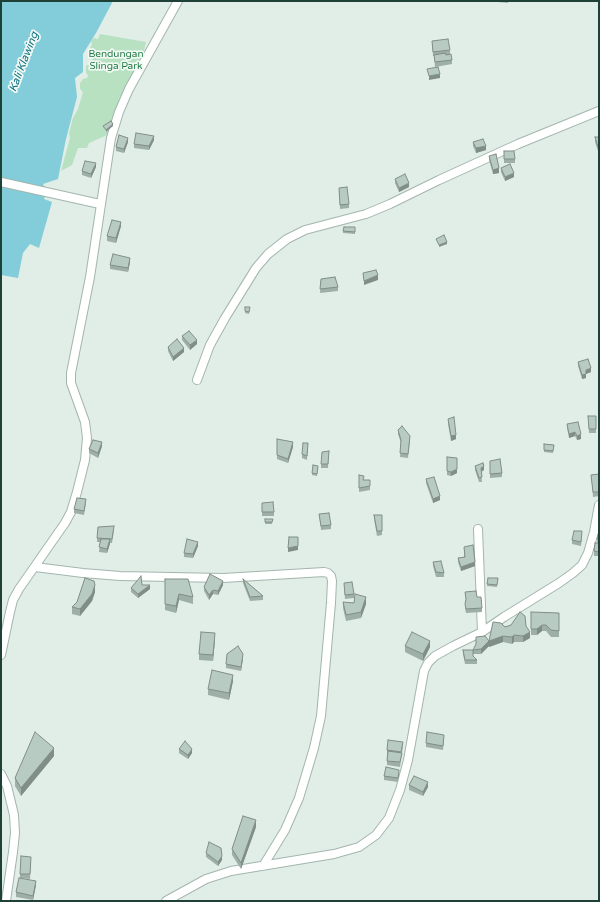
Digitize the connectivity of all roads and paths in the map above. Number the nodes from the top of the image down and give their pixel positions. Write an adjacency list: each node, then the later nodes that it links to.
1 (178, 1): 4 (street)
2 (599, 111): 5 (street)
3 (1, 182): 4 (street)
4 (97, 203): 8 (street)
5 (197, 380)
6 (599, 506): 9 (street)
7 (478, 529): 9 (street)
8 (35, 567): 10 (street); 12 (street)
9 (482, 632): 12 (street)
10 (1, 655)
11 (1, 774): 13 (street)
12 (263, 866): 14 (street)
13 (6, 901)
14 (166, 901)

